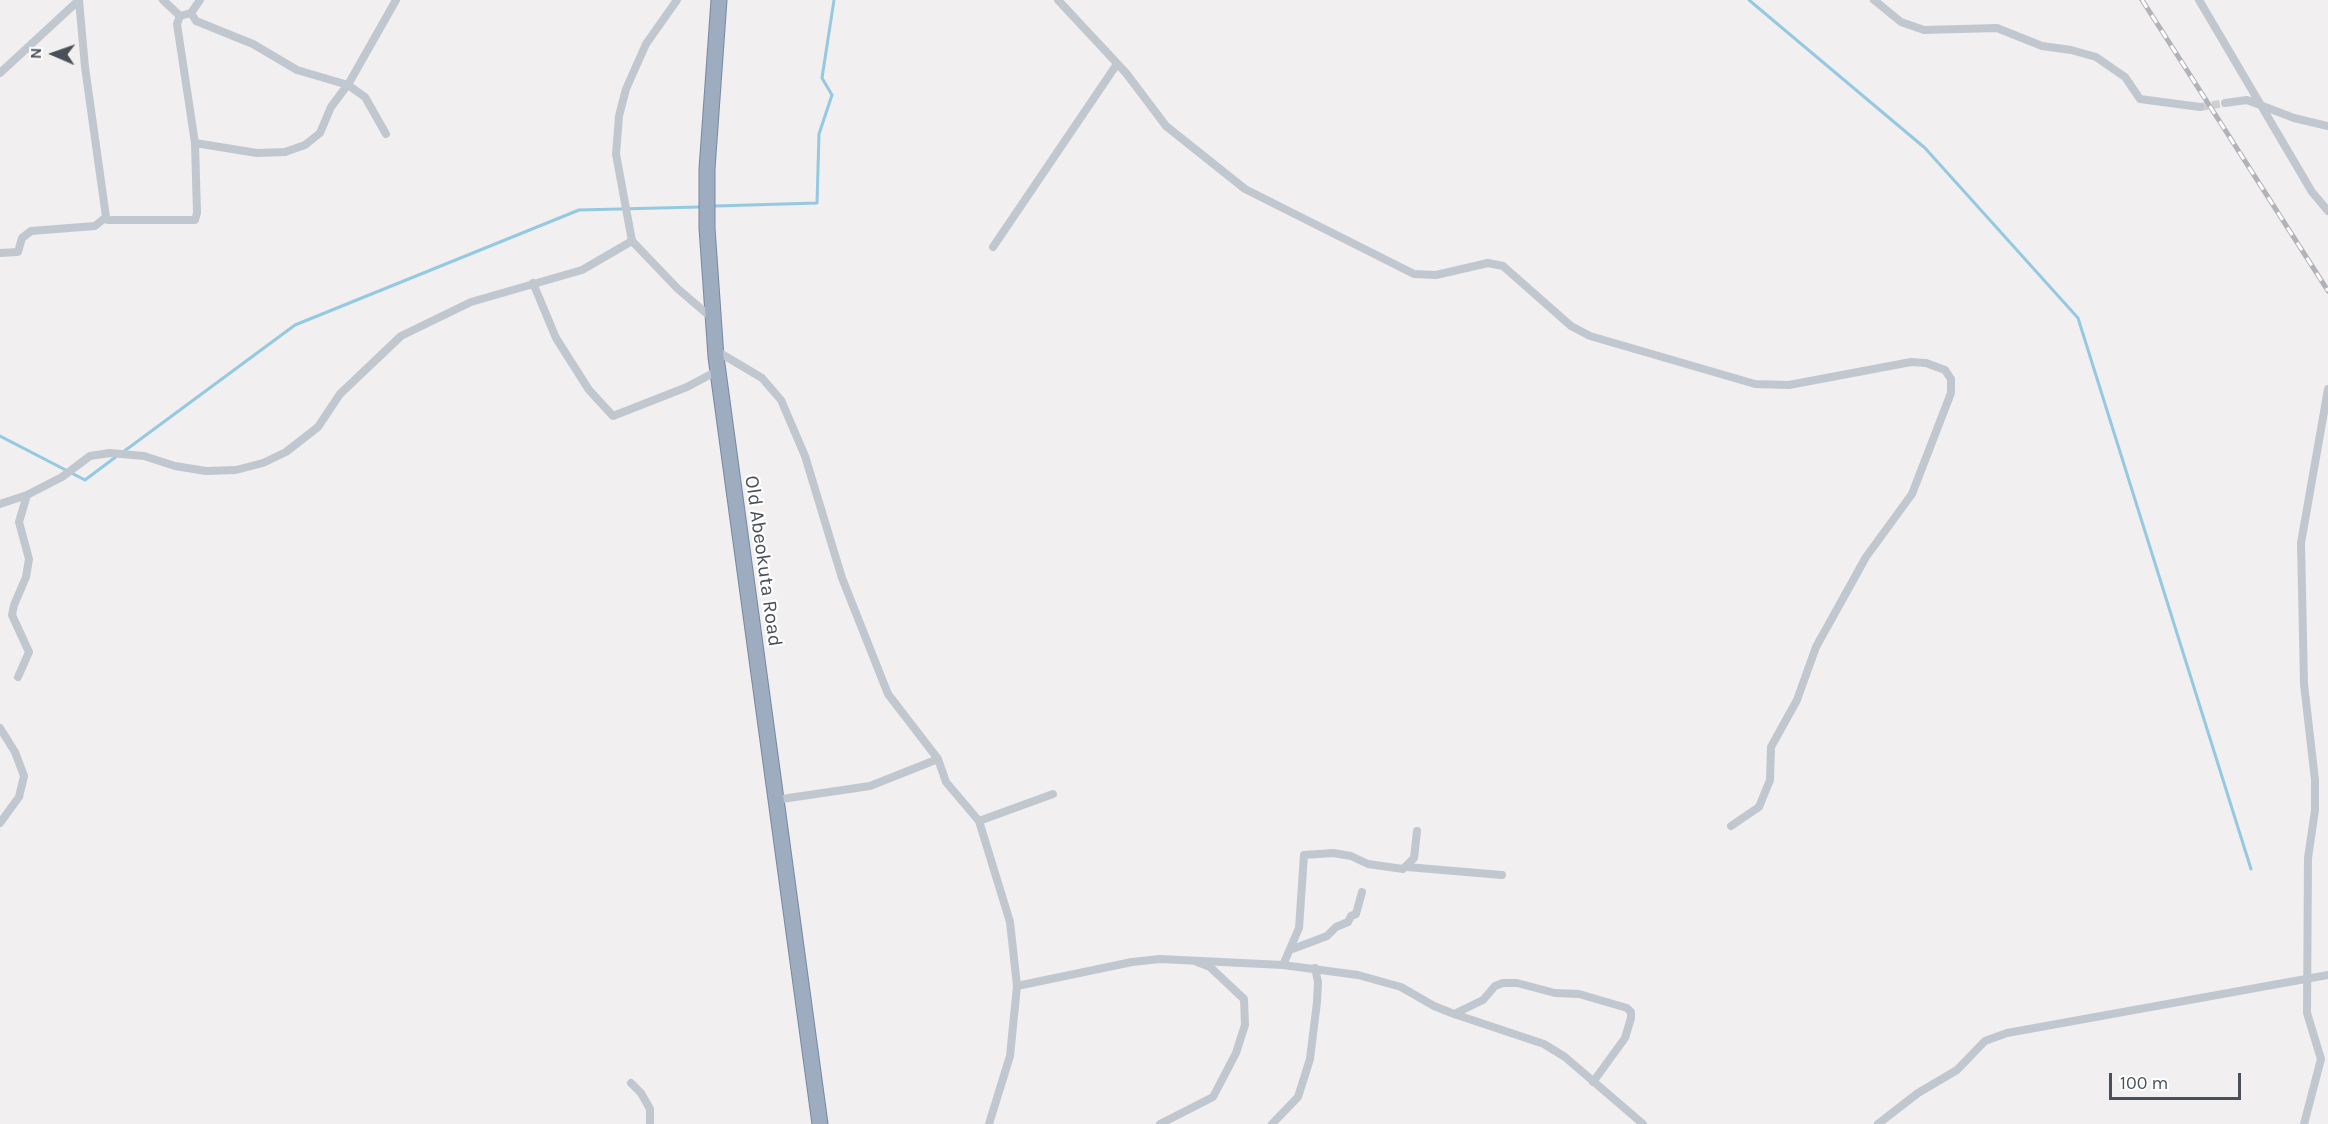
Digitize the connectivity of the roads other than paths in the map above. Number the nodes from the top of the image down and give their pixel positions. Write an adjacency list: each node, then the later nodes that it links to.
1 (79, 0): 13 (street); 22 (street)
2 (164, 0): 11 (street)
3 (200, 0): 10 (street)
4 (396, 0): 14 (street)
5 (677, 0): 23 (street)
6 (719, 0): 27 (highway, Old Abeokuta Road)
7 (1058, 0): 12 (street)
8 (1874, 0): 17 (street)
9 (2199, 0): 16 (street)
10 (191, 13): 11 (street); 14 (street)
11 (180, 16): 20 (street)
12 (1117, 64): 24 (street); 40 (street)
13 (0, 73)
14 (348, 85): 19 (street); 20 (street)
15 (2225, 103): 16 (street)
16 (2262, 105): 18 (street); 21 (street)
17 (2200, 107)
18 (2328, 126)
19 (386, 134)
20 (195, 143): 22 (street)
21 (2328, 211)
22 (106, 216): 25 (street)
23 (632, 241): 26 (street); 27 (street)
24 (993, 247)
25 (0, 253)
26 (533, 283): 29 (street); 31 (street)
27 (712, 319): 28 (highway, Old Abeokuta Road)
28 (715, 350): 29 (highway, Old Abeokuta Road); 35 (street)
29 (717, 371): 37 (highway, Old Abeokuta Road)
30 (2328, 389): 50 (street)
31 (27, 495): 32 (street); 33 (street)
32 (0, 504)
33 (18, 677)
34 (0, 728): 39 (street)
35 (939, 759): 37 (street); 38 (street)
36 (1053, 794): 38 (street)
37 (775, 801): 56 (highway, Old Abeokuta Road)
38 (979, 821): 51 (street)
39 (0, 823)
40 (1731, 826)
41 (1417, 831): 42 (street)
42 (1407, 867): 43 (street); 45 (street)
43 (1502, 875)
44 (1362, 892): 45 (street)
45 (1290, 950): 47 (street)
46 (1191, 960): 47 (street); 51 (street); 58 (street)
47 (1283, 965): 48 (street)
48 (1315, 968): 52 (street); 59 (street)
49 (2328, 975): 50 (street)
50 (2306, 979): 61 (street); 62 (street)
51 (1017, 986): 57 (street)
52 (1454, 1014): 53 (street); 53 (street)
53 (1593, 1082): 60 (street)
54 (631, 1083): 55 (street)
55 (650, 1124)
56 (820, 1124)
57 (989, 1124)
58 (1161, 1124)
59 (1272, 1124)
60 (1643, 1124)
61 (1878, 1124)
62 (2304, 1124)

